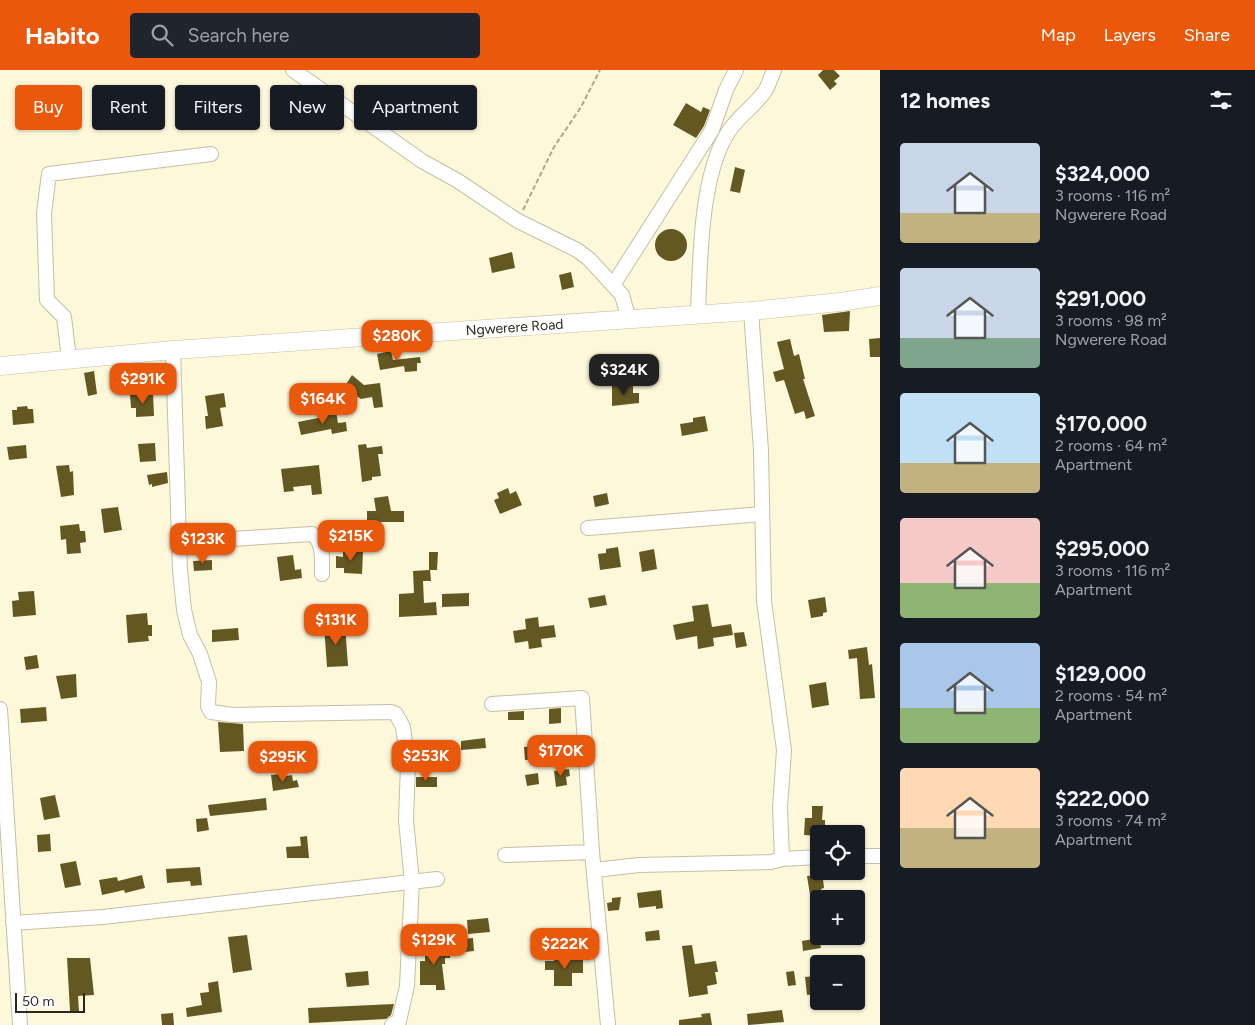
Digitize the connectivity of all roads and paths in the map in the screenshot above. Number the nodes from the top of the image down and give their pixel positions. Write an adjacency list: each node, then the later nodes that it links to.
1 (293, 70): 6 (street)
2 (600, 70): 6 (path)
3 (736, 70): 7 (street)
4 (774, 70): 10 (street)
5 (211, 154): 13 (street)
6 (518, 221): 7 (street)
7 (613, 285): 11 (street)
8 (880, 296): 9 (main road, Ngwerere Road)
9 (751, 311): 10 (main road, Ngwerere Road); 15 (street)
10 (698, 314): 11 (main road, Ngwerere Road)
11 (629, 320): 12 (main road, Ngwerere Road)
12 (173, 350): 13 (main road, Ngwerere Road); 17 (street)
13 (69, 359): 14 (main road, Ngwerere Road)
14 (0, 366)
15 (762, 514): 16 (street); 27 (street)
16 (588, 528)
17 (179, 546): 18 (street); 30 (street)
18 (322, 574)
19 (492, 704): 22 (street)
20 (0, 709): 21 (street)
21 (1, 729): 31 (street)
22 (592, 852): 23 (street); 28 (street)
23 (504, 856)
24 (865, 856): 25 (street)
25 (880, 856)
26 (810, 857): 27 (street)
27 (782, 859): 28 (street)
28 (595, 870): 34 (street)
29 (437, 879): 30 (street)
30 (412, 882): 31 (street); 33 (street)
31 (13, 923): 32 (street)
32 (20, 1025)
33 (392, 1025)
34 (608, 1025)

